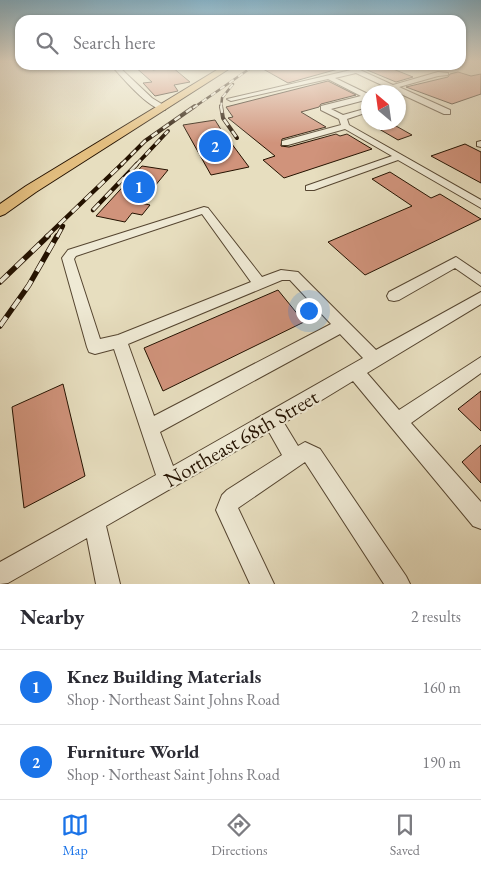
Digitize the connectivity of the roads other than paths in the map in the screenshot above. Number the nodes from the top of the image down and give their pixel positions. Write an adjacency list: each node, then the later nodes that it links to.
1 (138, 88): 11 (street)
2 (194, 88): 11 (main road)
3 (279, 88): 8 (street)
4 (350, 88): 6 (street)
5 (406, 93): 7 (street)
6 (361, 94)
7 (415, 97): 10 (street); 12 (street)
8 (231, 99)
9 (361, 100): 14 (street)
10 (406, 100)
11 (162, 108): 19 (main road)
12 (448, 112)
13 (361, 114): 14 (street)
14 (344, 122): 15 (street); 16 (street)
15 (285, 143)
16 (399, 157): 17 (street); 18 (street)
17 (310, 188)
18 (481, 205)
19 (0, 211)
20 (481, 281): 22 (street)
21 (260, 284): 24 (street); 25 (street); 25 (street)
22 (394, 296)
23 (478, 304): 26 (street, Northeast 68th Street)
24 (342, 326): 26 (street); 31 (street)
25 (119, 342): 31 (street)
26 (375, 360): 28 (street, Northeast 68th Street)
27 (481, 364): 30 (street)
28 (355, 372): 29 (street, Northeast 68th Street); 30 (street)
29 (272, 420): 32 (street); 33 (street, Northeast 68th Street)
30 (397, 422): 34 (street)
31 (150, 428): 33 (street)
32 (294, 458): 38 (street); 39 (street)
33 (168, 480): 35 (street, Northeast 68th Street)
34 (481, 518)
35 (94, 521): 36 (street, Northeast 68th Street); 37 (lane)
36 (0, 575)
37 (108, 584)
38 (262, 584)
39 (398, 584)

